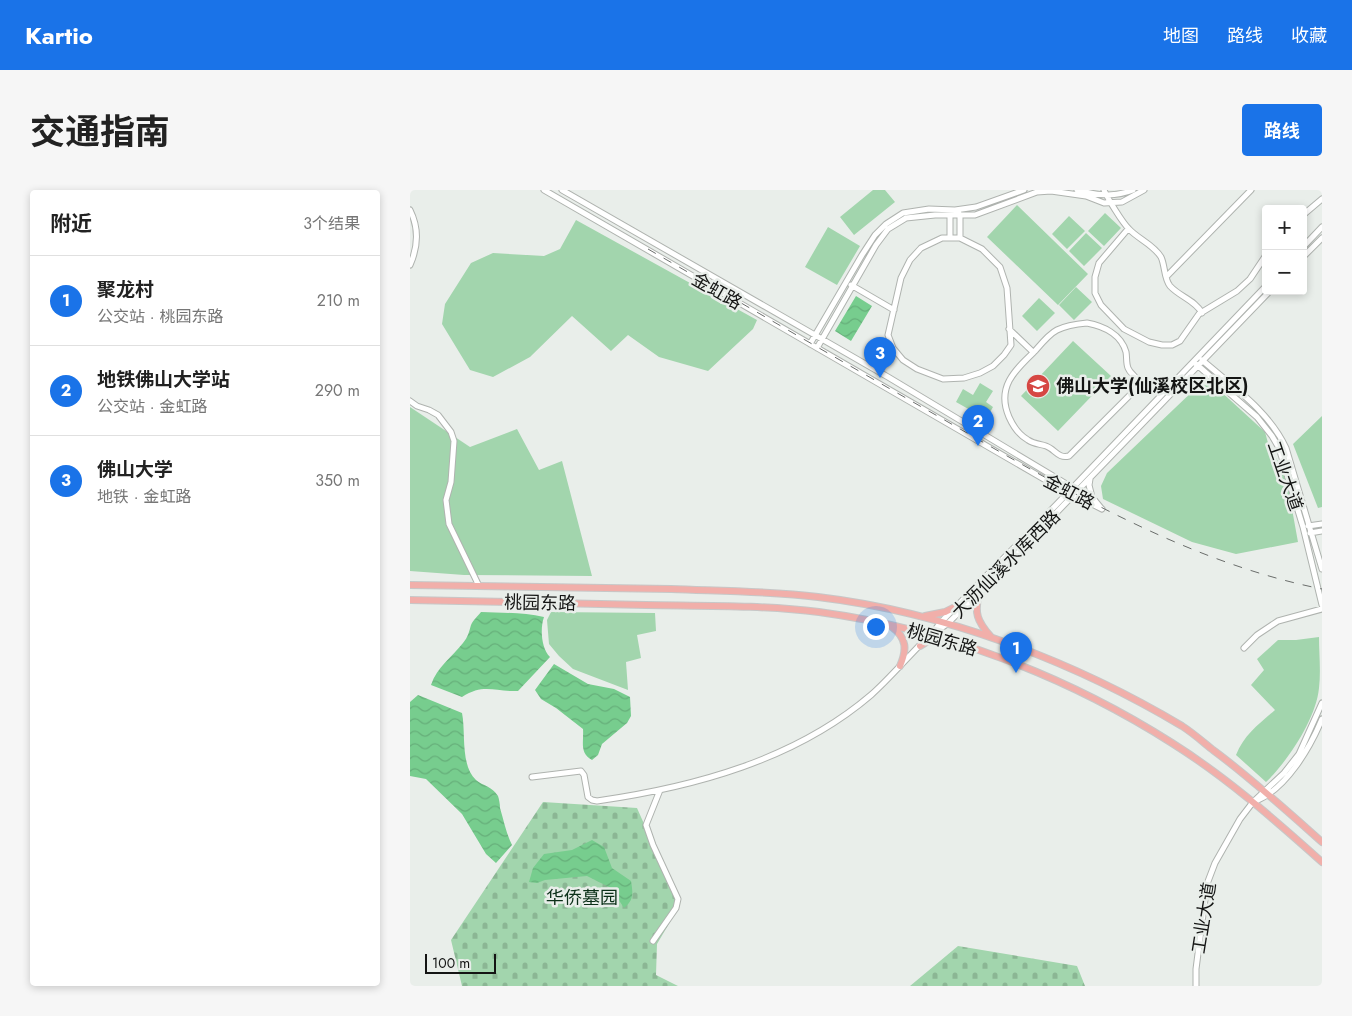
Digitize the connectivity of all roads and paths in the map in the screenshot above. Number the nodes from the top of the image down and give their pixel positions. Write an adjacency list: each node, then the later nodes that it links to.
1 (544, 190): 37 (street, 金虹路)
2 (562, 190): 34 (street, 金虹路)
3 (1024, 190): 12 (street)
4 (1077, 190): 8 (street)
5 (1133, 190): 8 (street)
6 (1144, 190): 10 (street)
7 (1251, 190): 25 (street)
8 (1106, 192): 10 (street)
9 (1322, 199): 13 (street)
10 (1112, 202): 15 (street); 17 (street)
11 (410, 210): 24 (street)
12 (955, 210): 14 (street); 15 (street); 26 (street)
13 (1307, 212)
14 (950, 215): 15 (street); 18 (street); 27 (street)
15 (960, 215): 19 (street)
16 (1322, 227): 21 (street)
17 (1128, 229): 25 (street); 33 (street)
18 (950, 238): 19 (street); 30 (street)
19 (960, 238): 32 (street)
20 (1322, 238): 22 (street)
21 (1307, 243)
22 (1307, 253)
23 (1262, 261): 31 (street)
24 (410, 265)
25 (1167, 276): 31 (street)
26 (846, 283): 27 (street); 34 (street)
27 (853, 286): 30 (street); 36 (street)
28 (1262, 290): 40 (street)
29 (1266, 295): 42 (street, 大沥仙溪水库西路)
30 (894, 310): 32 (street)
31 (1202, 312): 33 (street)
32 (1009, 329): 39 (street)
33 (1124, 329): 35 (street)
34 (815, 335): 36 (street, 金虹路); 37 (street)
35 (1118, 338): 39 (street); 39 (street)
36 (822, 339): 38 (street); 47 (street, 金虹路)
37 (810, 344): 38 (street, 金虹路)
38 (817, 348): 46 (street, 金虹路)
39 (1033, 352)
40 (1198, 356): 41 (street); 42 (street, 工业大道)
41 (1193, 361): 43 (street, 工业大道); 47 (street)
42 (1203, 361): 43 (street, 大沥仙溪水库西路); 55 (street, 工业大道)
43 (1198, 366): 45 (street, 大沥仙溪水库西路); 56 (street, 工业大道)
44 (410, 401): 62 (street)
45 (1090, 478): 48 (street, 大沥仙溪水库西路); 51 (street)
46 (1056, 486): 49 (street, 金虹路); 53 (street)
47 (1072, 487): 48 (street, 金虹路); 49 (street)
48 (1078, 491): 50 (street, 大沥仙溪水库西路); 51 (street, 金虹路)
49 (1067, 493): 50 (street, 金虹路); 53 (street)
50 (1073, 496): 52 (street, 金虹路); 53 (street, 大沥仙溪水库西路)
51 (1092, 498): 52 (street, 金虹路)
52 (1085, 502): 53 (street)
53 (1059, 506): 63 (street, 大沥仙溪水库西路); 66 (street)
54 (1322, 524): 55 (street)
55 (1310, 526): 56 (street); 58 (street, 工业大道)
56 (1303, 527): 59 (street, 工业大道)
57 (1322, 531): 58 (street)
58 (1312, 533): 59 (street); 60 (street, 工业大道)
59 (1304, 534): 65 (street, 工业大道)
60 (1322, 569)
61 (410, 585): 62 (main road, 桃园东路)
62 (479, 586): 68 (main road, 桃园东路)
63 (979, 593): 69 (street, 大沥仙溪水库西路); 72 (main road)
64 (410, 600): 70 (main road, 桃园东路)
65 (1322, 605)
66 (955, 607): 68 (main road); 69 (street)
67 (1322, 609): 75 (street)
68 (919, 616): 69 (main road, 桃园东路)
69 (944, 623): 71 (street, 大沥仙溪水库西路); 72 (main road, 桃园东路)
70 (889, 625): 71 (main road, 桃园东路); 76 (main road)
71 (931, 635): 73 (main road, 桃园东路); 74 (street, 大沥仙溪水库西路)
72 (992, 638): 81 (main road, 桃园东路)
73 (947, 640): 74 (main road); 82 (main road, 桃园东路)
74 (920, 646): 76 (street, 大沥仙溪水库西路)
75 (1244, 648)
76 (900, 666): 80 (street, 大沥仙溪水库西路)
77 (1322, 703): 81 (street, 工业大道)
78 (1322, 719): 81 (street, 工业大道)
79 (532, 777): 80 (street, 大沥仙溪水库西路)
80 (660, 790): 85 (street)
81 (1266, 793): 82 (street, 工业大道); 83 (main road, 桃园东路)
82 (1253, 802): 84 (main road, 桃园东路); 86 (street, 工业大道)
83 (1322, 842)
84 (1322, 862)
85 (653, 941)
86 (1196, 986)

